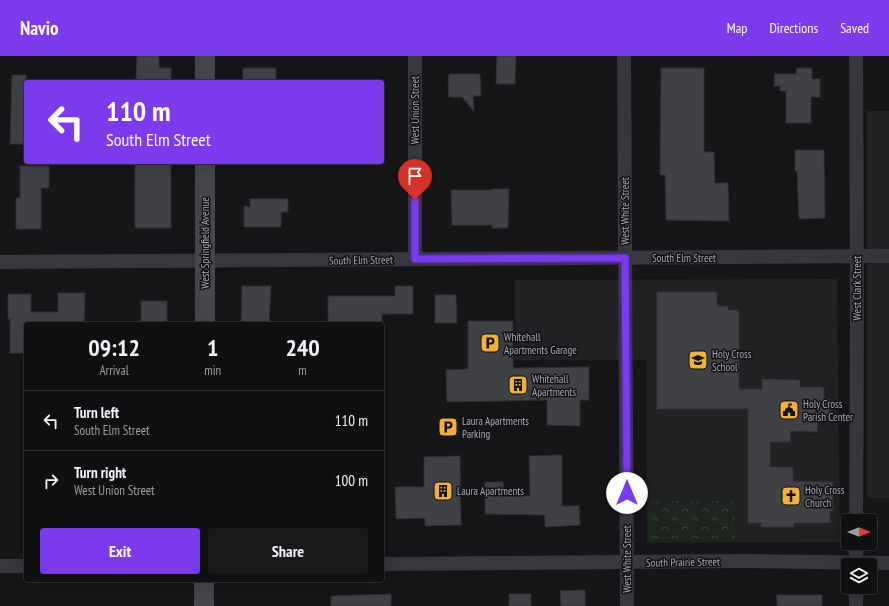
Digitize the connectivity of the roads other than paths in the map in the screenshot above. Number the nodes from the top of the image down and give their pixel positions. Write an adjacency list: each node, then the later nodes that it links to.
1 (205, 56): 5 (main road)
2 (415, 56): 10 (street, West Union Street)
3 (624, 56): 9 (street, West White Street)
4 (856, 56): 8 (street, West Clark Street)
5 (205, 80)
6 (205, 164): 11 (main road, West Springfield Avenue)
7 (889, 256): 8 (street, South Elm Street)
8 (857, 257): 9 (street, South Elm Street); 14 (street, West Clark Street)
9 (625, 258): 10 (street, South Elm Street); 15 (street, West White Street)
10 (415, 259): 11 (street, South Elm Street)
11 (205, 261): 12 (street, South Elm Street); 13 (main road, West Springfield Avenue)
12 (0, 262)
13 (205, 322)
14 (856, 514)
15 (627, 563): 18 (street, South Prairie Street); 19 (street, South Prairie Street); 25 (street, West White Street)
16 (877, 563): 17 (street, South Prairie Street)
17 (889, 563)
18 (384, 564)
19 (841, 564)
20 (0, 566): 21 (street)
21 (24, 566)
22 (204, 582): 24 (main road)
23 (856, 594): 26 (street)
24 (204, 606)
25 (628, 606)
26 (856, 606)

